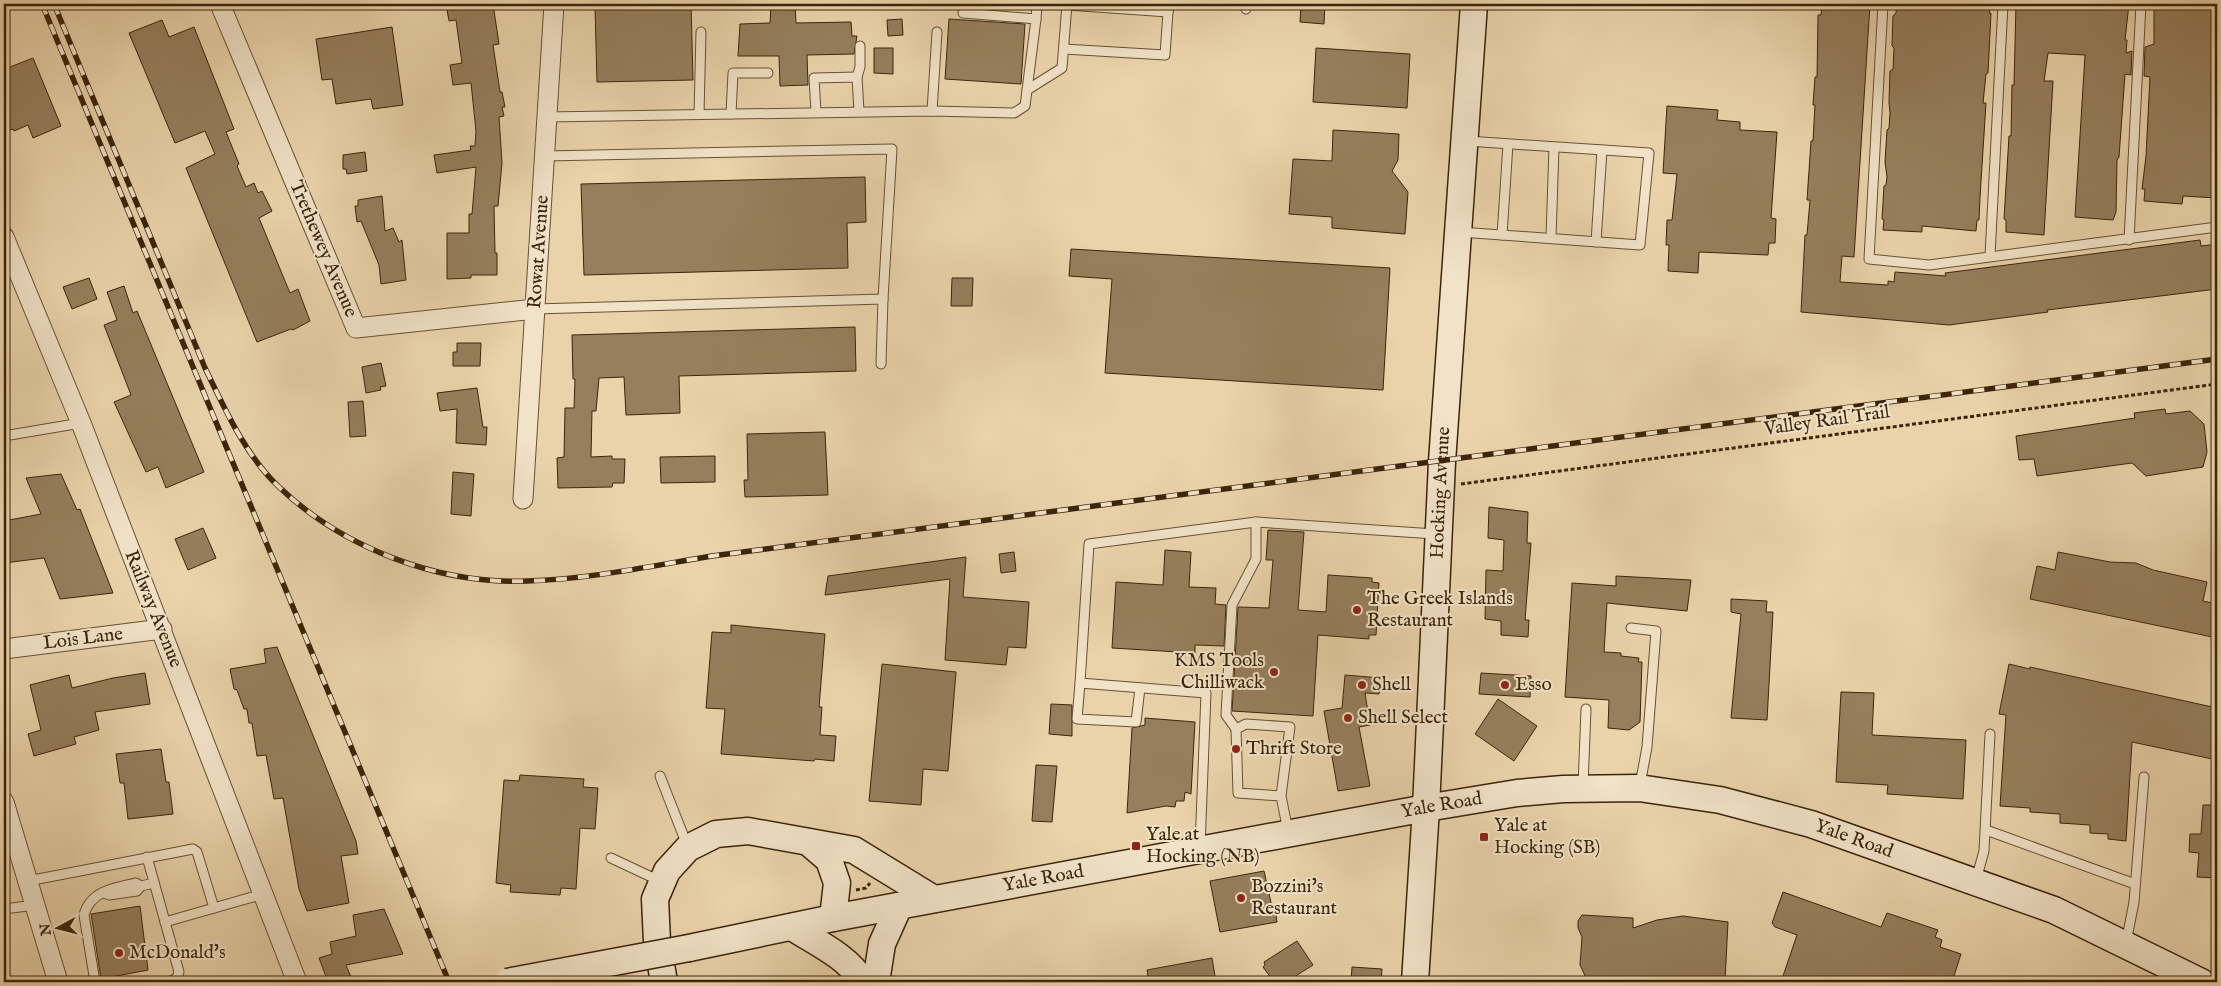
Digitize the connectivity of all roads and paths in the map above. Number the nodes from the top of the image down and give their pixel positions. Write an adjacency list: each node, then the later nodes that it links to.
1 (220, 4): 39 (street, Trethewey Avenue)
2 (554, 4): 24 (street, Rowat Avenue)
3 (1037, 4): 11 (lane)
4 (1474, 4): 25 (main road, Hocking Avenue)
5 (1883, 4): 37 (lane)
6 (2003, 4): 37 (lane)
7 (2141, 4): 35 (lane)
8 (1067, 5): 9 (lane); 15 (lane)
9 (1168, 8): 15 (lane)
10 (963, 13): 11 (lane)
11 (1036, 18): 18 (lane)
12 (701, 32): 22 (lane)
13 (937, 32): 20 (lane)
14 (860, 46): 17 (lane)
15 (1064, 49): 18 (lane)
16 (768, 73): 23 (lane)
17 (857, 77): 19 (lane); 21 (lane)
18 (1027, 90): 20 (lane)
19 (859, 111): 20 (lane); 21 (lane)
20 (932, 111)
21 (816, 112): 23 (lane)
22 (699, 114): 23 (lane); 24 (lane)
23 (731, 114)
24 (547, 117): 29 (street, Rowat Avenue)
25 (1464, 141): 26 (lane); 31 (main road, Hocking Avenue)
26 (1508, 144): 27 (lane); 32 (lane)
27 (1554, 147): 28 (lane); 34 (lane)
28 (1602, 150): 36 (lane); 36 (lane)
29 (544, 156): 38 (lane); 39 (street, Rowat Avenue)
30 (2217, 227): 35 (lane)
31 (1458, 232): 32 (lane); 44 (main road, Hocking Avenue)
32 (1502, 235): 34 (lane)
33 (4, 237): 42 (street, Railway Avenue)
34 (1551, 238): 36 (lane)
35 (2128, 240): 37 (lane)
36 (1596, 242)
37 (1990, 256)
38 (883, 299): 39 (lane); 40 (lane)
39 (535, 308): 45 (street, Rowat Avenue)
40 (881, 364)
41 (2217, 384): 44 (path, Valley Rail Trail)
42 (81, 423): 43 (lane); 49 (street, Railway Avenue)
43 (4, 436)
44 (1441, 487): 47 (main road, Hocking Avenue)
45 (523, 499)
46 (1256, 522): 47 (lane); 51 (lane); 54 (lane)
47 (1438, 534): 62 (main road, Hocking Avenue)
48 (1631, 628): 58 (lane)
49 (162, 630): 50 (street, Lois Lane); 77 (street, Railway Avenue)
50 (4, 650)
51 (1080, 684): 52 (lane); 52 (lane)
52 (1140, 688): 67 (lane)
53 (1586, 709): 59 (lane)
54 (1236, 729): 60 (lane); 60 (lane)
55 (1990, 734): 63 (lane)
56 (660, 776): 66 (lane)
57 (2144, 778): 75 (lane)
58 (1639, 788): 59 (main road, Yale Road); 74 (main road, Yale Road)
59 (1583, 789): 62 (main road, Yale Road)
60 (1281, 796): 64 (lane)
61 (4, 802): 70 (street)
62 (1426, 808): 64 (main road, Yale Road); 95 (main road, Hocking Avenue)
63 (1986, 830): 74 (lane); 75 (lane)
64 (1289, 834): 67 (main road, Yale Road)
65 (808, 842): 66 (main road); 78 (main road); 83 (main road)
66 (688, 848): 71 (main road)
67 (1200, 850): 78 (main road, Yale Road)
68 (147, 857): 70 (lane); 73 (lane); 81 (lane)
69 (611, 858): 71 (lane)
70 (28, 881): 79 (street)
71 (662, 882): 92 (main road)
72 (872, 882): 76 (path)
73 (154, 883): 84 (lane); 88 (lane)
74 (1976, 883): 86 (main road, Yale Road)
75 (2136, 884): 86 (lane)
76 (850, 891)
77 (263, 894): 81 (lane); 90 (street, Railway Avenue)
78 (934, 899): 80 (main road, Yale Road)
79 (35, 905): 82 (lane); 87 (street)
80 (899, 906): 83 (main road, Yale Road); 94 (main road)
81 (214, 908): 84 (lane)
82 (4, 909)
83 (833, 918): 85 (main road, Yale Road)
84 (165, 922): 89 (lane)
85 (792, 927): 91 (main road, Yale Road, bridge); 93 (main road)
86 (2126, 946): 96 (main road, Yale Road)
87 (58, 982)
88 (96, 982)
89 (169, 982)
90 (297, 982)
91 (507, 982)
92 (664, 982)
93 (863, 982)
94 (876, 982)
95 (1415, 982)
96 (2201, 982)

